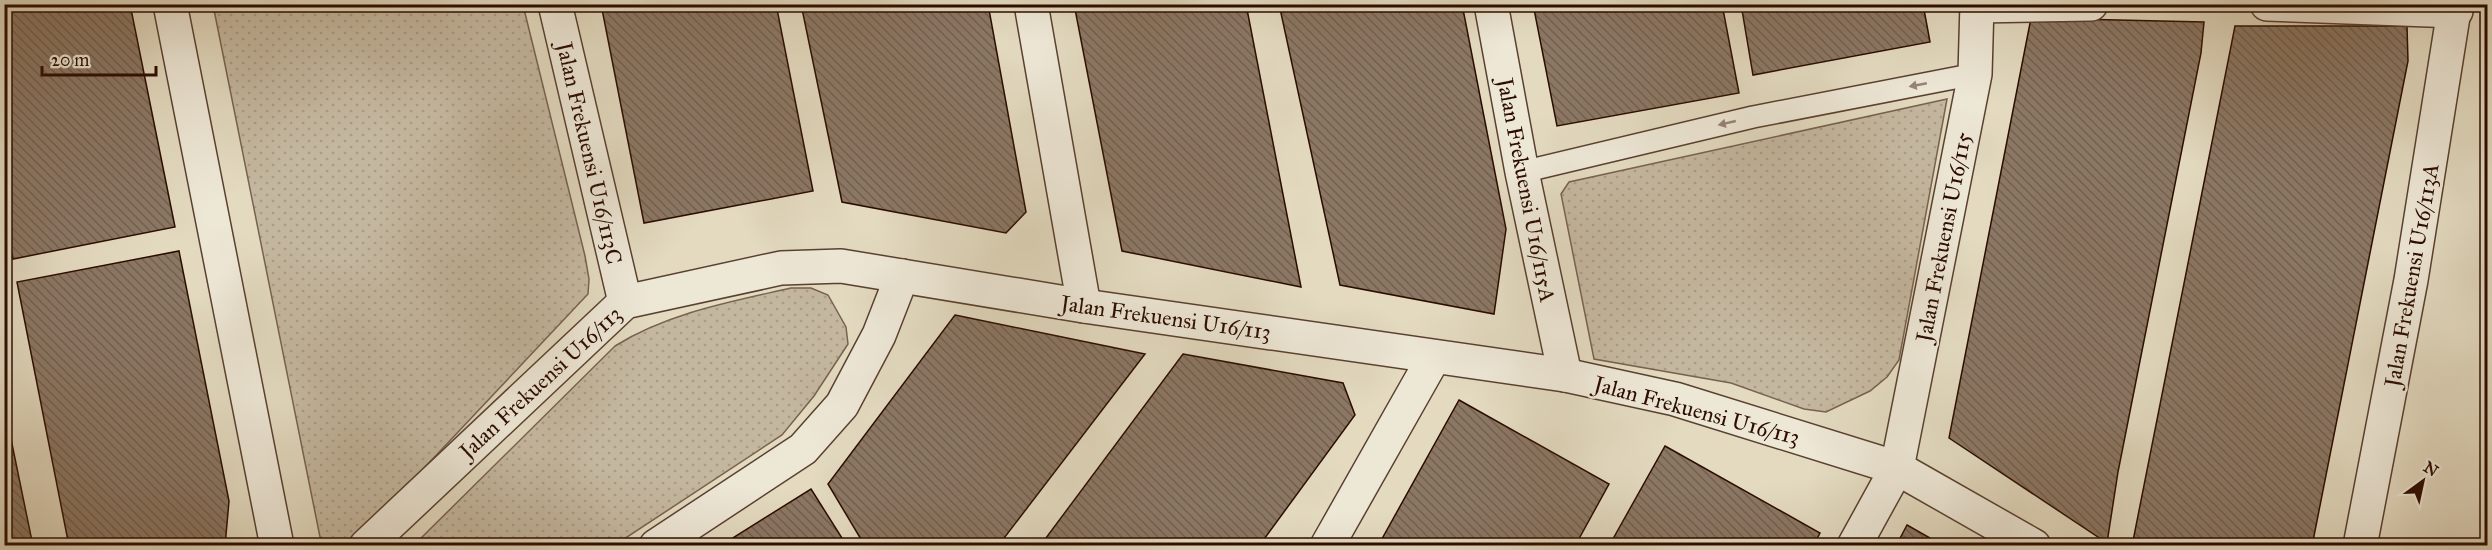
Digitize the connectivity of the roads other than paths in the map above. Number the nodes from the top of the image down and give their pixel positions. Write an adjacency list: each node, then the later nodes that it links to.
1 (170, 4): 17 (street)
2 (555, 4): 12 (street, Jalan Frekuensi U16/113C)
3 (1031, 4): 13 (street)
4 (1491, 4): 10 (street, Jalan Frekuensi U16/115A)
5 (2091, 4): 7 (street)
6 (2267, 4): 8 (street)
7 (1977, 5): 9 (street, Jalan Frekuensi U16/115)
8 (2455, 8): 23 (street, Jalan Frekuensi U16/113A)
9 (1975, 74): 10 (lane, one-way to 10); 16 (street, Jalan Frekuensi U16/115)
10 (1522, 172): 15 (street, Jalan Frekuensi U16/115A)
11 (902, 276): 12 (street, Jalan Frekuensi U16/113); 13 (street, Jalan Frekuensi U16/113); 19 (street)
12 (624, 302): 18 (street, Jalan Frekuensi U16/113)
13 (1084, 306): 14 (street, Jalan Frekuensi U16/113)
14 (1434, 357): 15 (street, Jalan Frekuensi U16/113); 20 (street)
15 (1565, 375): 16 (street, Jalan Frekuensi U16/113)
16 (1897, 468): 21 (street, Jalan Frekuensi U16/115); 22 (street, Jalan Frekuensi U16/113)
17 (277, 546)
18 (366, 546)
19 (656, 546)
20 (1327, 546)
21 (1854, 546)
22 (2034, 546)
23 (2360, 546)

